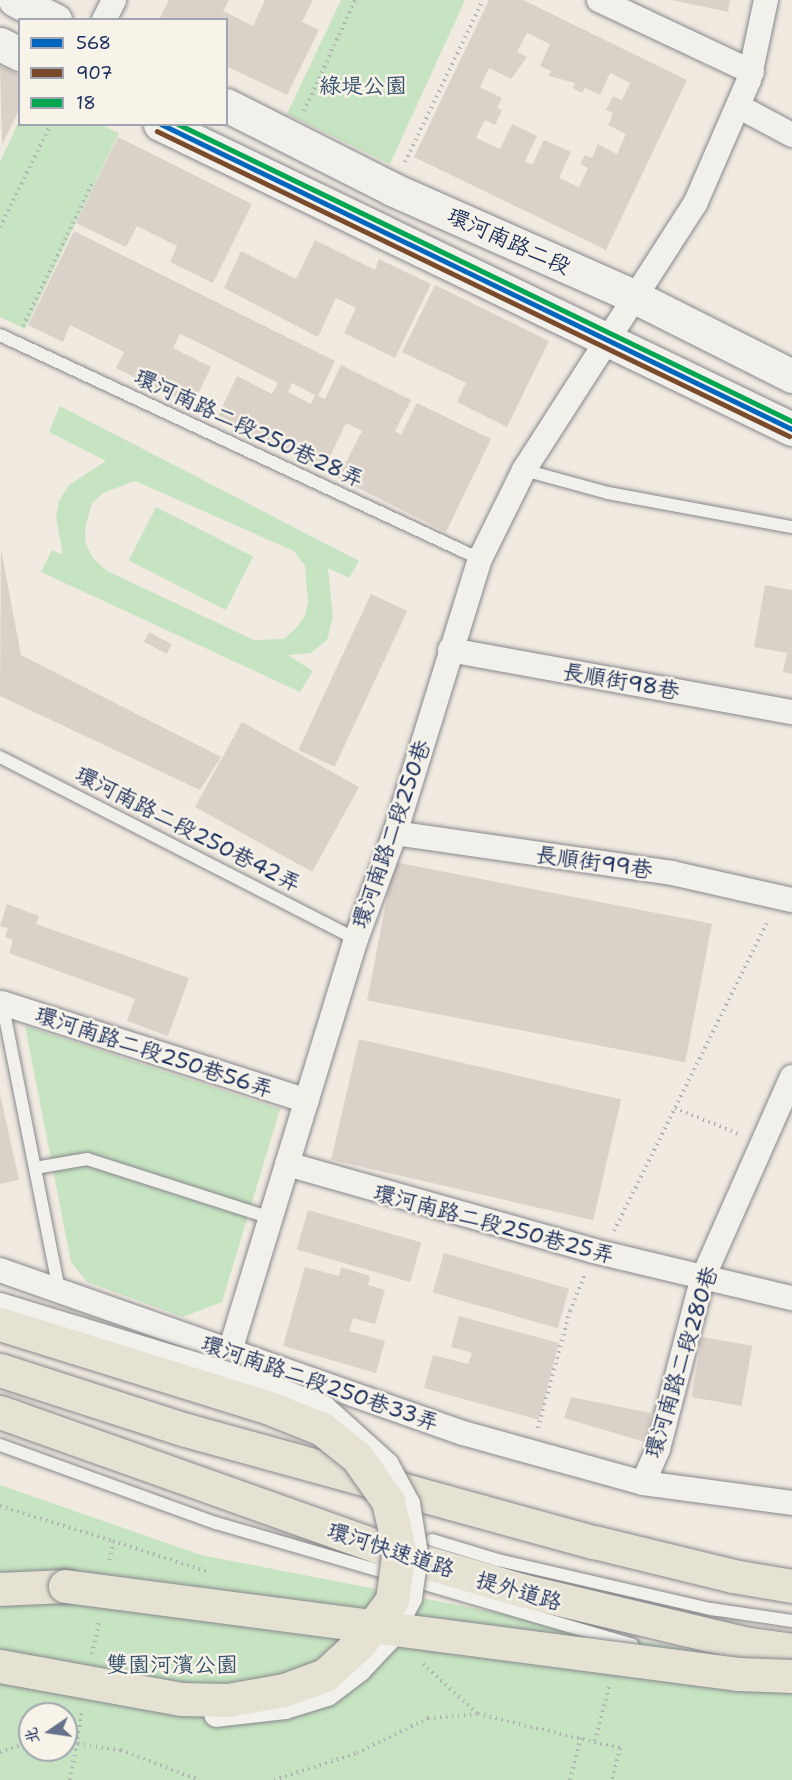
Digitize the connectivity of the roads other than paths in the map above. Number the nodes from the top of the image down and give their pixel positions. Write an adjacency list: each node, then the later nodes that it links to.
1 (15, 0): 5 (street)
2 (114, 0): 6 (street)
3 (599, 0): 9 (street)
4 (766, 0): 9 (street, 環河南路二段250巷)
5 (51, 18)
6 (105, 18)
7 (0, 44): 8 (street)
8 (18, 53)
9 (752, 72): 11 (street, 環河南路二段250巷)
10 (228, 106): 14 (street, 環河南路二段)
11 (738, 106): 13 (street); 14 (street, 環河南路二段250巷)
12 (164, 126): 16 (street, 環河南路二段)
13 (792, 135)
14 (633, 296): 16 (street, 環河南路二段250巷); 17 (street, 環河南路二段)
15 (0, 335): 21 (lane, 環河南路二段250巷28弄)
16 (606, 341): 18 (street, 環河南路二段); 19 (street, 環河南路二段250巷)
17 (792, 375)
18 (792, 429)
19 (524, 470): 20 (lane); 21 (street, 環河南路二段250巷)
20 (792, 527)
21 (480, 559): 22 (street, 環河南路二段250巷)
22 (450, 650): 23 (street, 長順街98巷); 25 (street, 環河南路二段250巷)
23 (792, 712)
24 (0, 757): 27 (lane, 環河南路二段250巷42弄)
25 (395, 833): 26 (street, 長順街99巷); 27 (street, 環河南路二段250巷)
26 (786, 899)
27 (356, 939): 30 (street, 環河南路二段250巷)
28 (1, 998): 30 (street, 環河南路二段250巷56弄); 32 (lane)
29 (792, 1077): 35 (street, 環河南路二段280巷)
30 (307, 1101): 31 (street, 環河南路二段250巷)
31 (287, 1164): 33 (street, 環河南路二段250巷); 35 (street, 環河南路二段250巷25弄)
32 (35, 1168): 33 (lane); 36 (lane)
33 (271, 1218): 40 (street, 環河南路二段250巷)
34 (0, 1269): 36 (street, 環河南路二段250巷33弄)
35 (702, 1280): 37 (street, 環河南路二段250巷25弄); 44 (street, 環河南路二段280巷)
36 (59, 1290): 40 (street, 環河南路二段250巷33弄)
37 (792, 1298)
38 (0, 1305): 53 (street, bridge)
39 (0, 1324): 51 (highway, bridge)
40 (230, 1351): 44 (street, 環河南路二段250巷33弄)
41 (0, 1370): 47 (highway)
42 (0, 1412): 50 (highway, 環河快速道路, bridge)
43 (0, 1444): 52 (lane, 提外道路)
44 (643, 1483): 45 (street, 環河南路二段250巷33弄)
45 (792, 1503)
46 (432, 1540): 49 (lane)
47 (792, 1586)
48 (0, 1589): 52 (highway, bridge)
49 (792, 1621)
50 (792, 1650)
51 (0, 1666)
52 (792, 1678)
53 (0, 1683)

